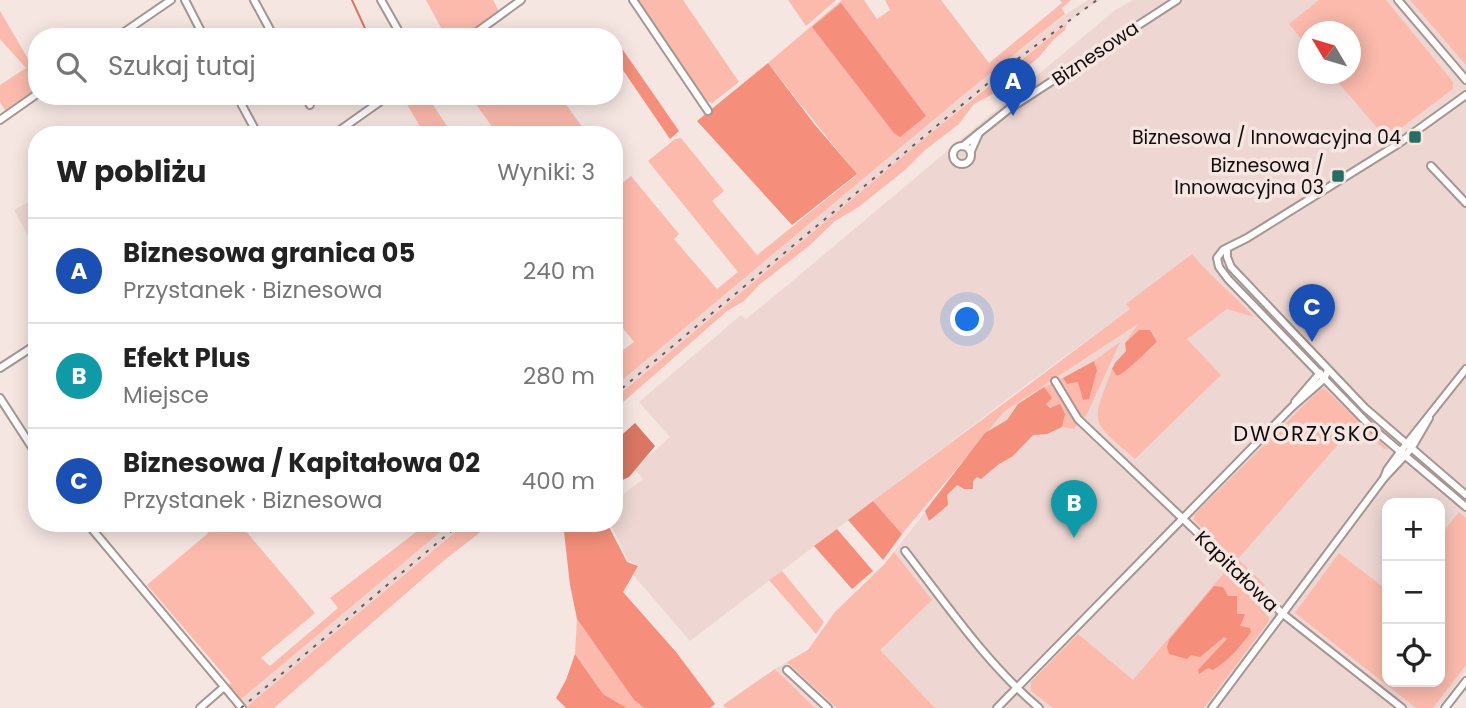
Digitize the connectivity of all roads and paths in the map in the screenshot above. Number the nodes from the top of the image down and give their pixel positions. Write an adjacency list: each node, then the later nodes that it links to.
1 (170, 0): 9 (street)
2 (185, 0): 10 (street)
3 (254, 0): 11 (street)
4 (381, 0): 12 (street)
5 (521, 0): 13 (street)
6 (633, 0): 19 (street)
7 (1177, 0): 23 (street, Biznesowa)
8 (1398, 0): 14 (street)
9 (130, 28)
10 (199, 28)
11 (269, 28)
12 (397, 28)
13 (482, 28)
14 (1466, 80)
15 (1466, 94): 28 (street)
16 (28, 100): 20 (street)
17 (242, 105): 21 (street)
18 (375, 105): 22 (street)
19 (708, 111)
20 (0, 120)
21 (253, 126)
22 (345, 126)
23 (979, 133): 24 (street, Biznesowa); 25 (street)
24 (963, 146): 25 (street); 25 (street)
25 (971, 151)
26 (1431, 166): 27 (street)
27 (1466, 203)
28 (1227, 249): 32 (street); 33 (street)
29 (28, 350): 30 (street)
30 (0, 368)
31 (1466, 369): 37 (street)
32 (1328, 370): 33 (street); 37 (street)
33 (1322, 376): 38 (street); 41 (street)
34 (1055, 381): 41 (street, Kapitałowa)
35 (0, 398): 36 (street)
36 (28, 441)
37 (1408, 447): 38 (street); 39 (street)
38 (1402, 454): 40 (street); 44 (street)
39 (1466, 495)
40 (1466, 507)
41 (1182, 518): 44 (street, Kapitałowa); 48 (street)
42 (95, 532): 47 (street)
43 (905, 551): 48 (street)
44 (1283, 614): 54 (street); 55 (street, Kapitałowa)
45 (787, 670): 51 (street)
46 (1466, 681): 56 (street)
47 (224, 687): 49 (street); 50 (street)
48 (1015, 687): 52 (street); 53 (street)
49 (200, 708)
50 (243, 708)
51 (828, 708)
52 (997, 708)
53 (1039, 708)
54 (1212, 708)
55 (1402, 708)
56 (1445, 708)

